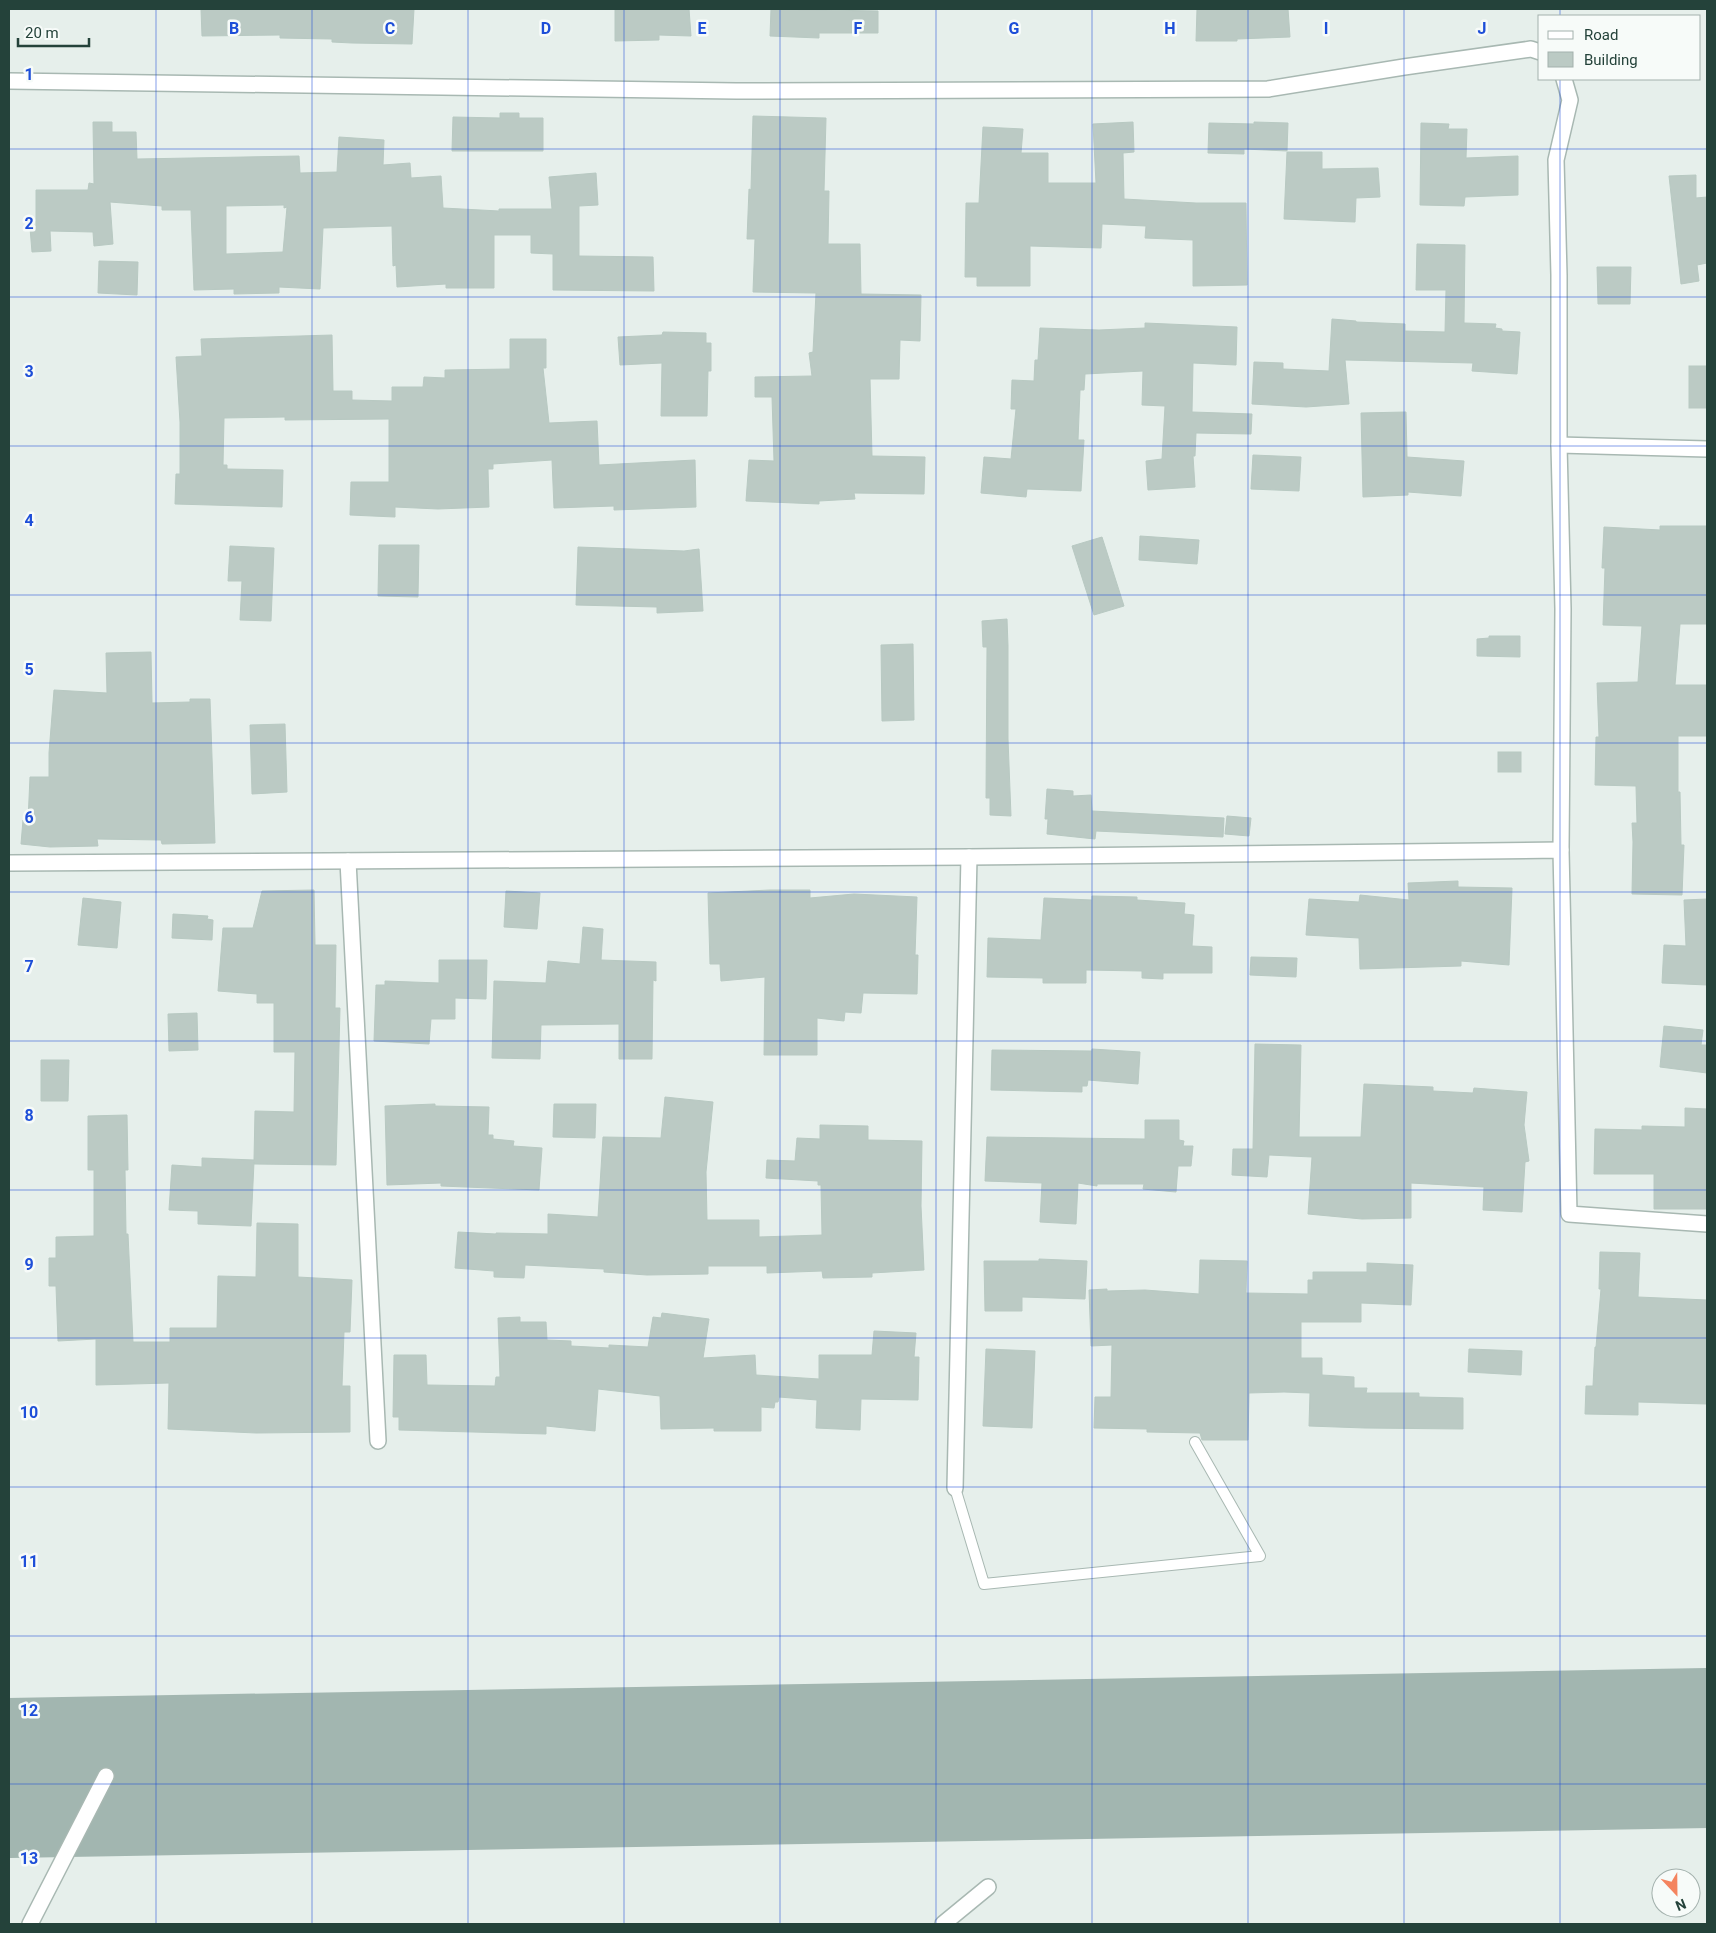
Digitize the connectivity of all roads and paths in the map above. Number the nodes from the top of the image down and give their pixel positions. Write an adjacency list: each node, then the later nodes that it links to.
1 (1538, 51): 3 (street)
2 (1564, 80): 4 (street)
3 (9, 81)
4 (1559, 445): 5 (street); 6 (street)
5 (1707, 449)
6 (1561, 850): 7 (street); 10 (street)
7 (969, 857): 8 (street); 13 (street)
8 (348, 861): 9 (street); 11 (street)
9 (9, 863)
10 (1707, 1224)
11 (378, 1441)
12 (1195, 1442): 13 (lane)
13 (955, 1488)
14 (106, 1776): 16 (street)
15 (988, 1887): 17 (street)
16 (30, 1924)
17 (943, 1924)

